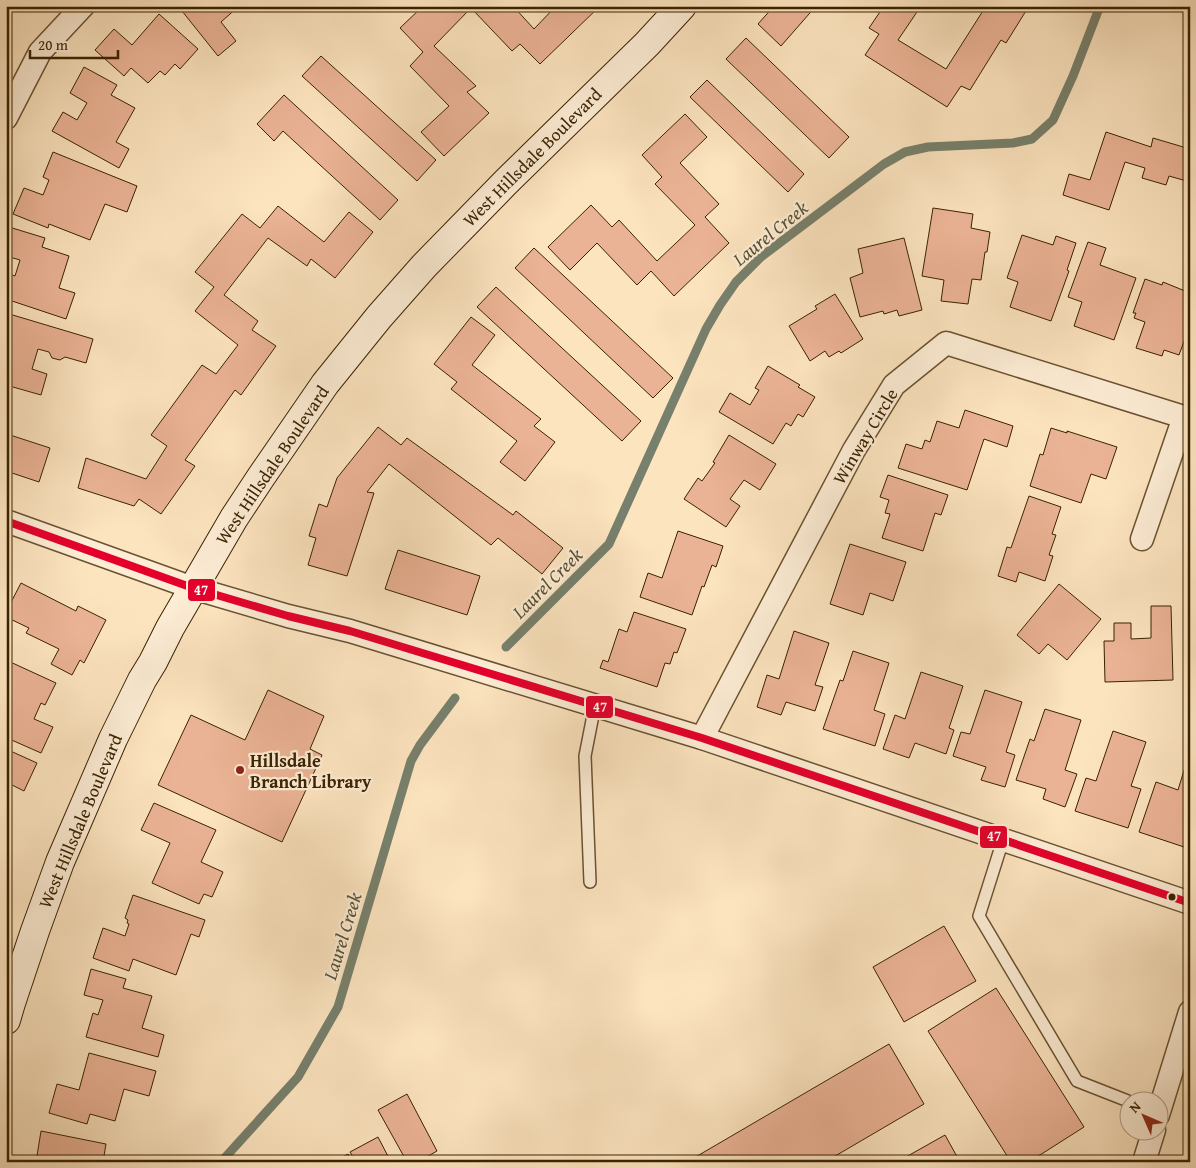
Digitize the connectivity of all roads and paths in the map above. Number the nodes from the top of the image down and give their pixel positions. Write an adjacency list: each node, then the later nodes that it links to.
1 (83, 6): 3 (street)
2 (682, 6): 7 (main road, West Hillsdale Boulevard)
3 (6, 118)
4 (1187, 418): 6 (street, Winway Circle); 9 (street, Winway Circle)
5 (6, 521): 7 (street)
6 (1142, 539)
7 (193, 588): 8 (street); 14 (main road, West Hillsdale Boulevard)
8 (595, 705): 9 (street); 11 (lane)
9 (702, 738): 10 (street)
10 (1003, 840): 12 (street); 16 (lane)
11 (590, 882)
12 (1190, 903)
13 (1190, 1012): 15 (street)
14 (6, 1020)
15 (1166, 1090)
16 (1118, 1097)
17 (1151, 1140): 18 (street)
18 (1144, 1162)

